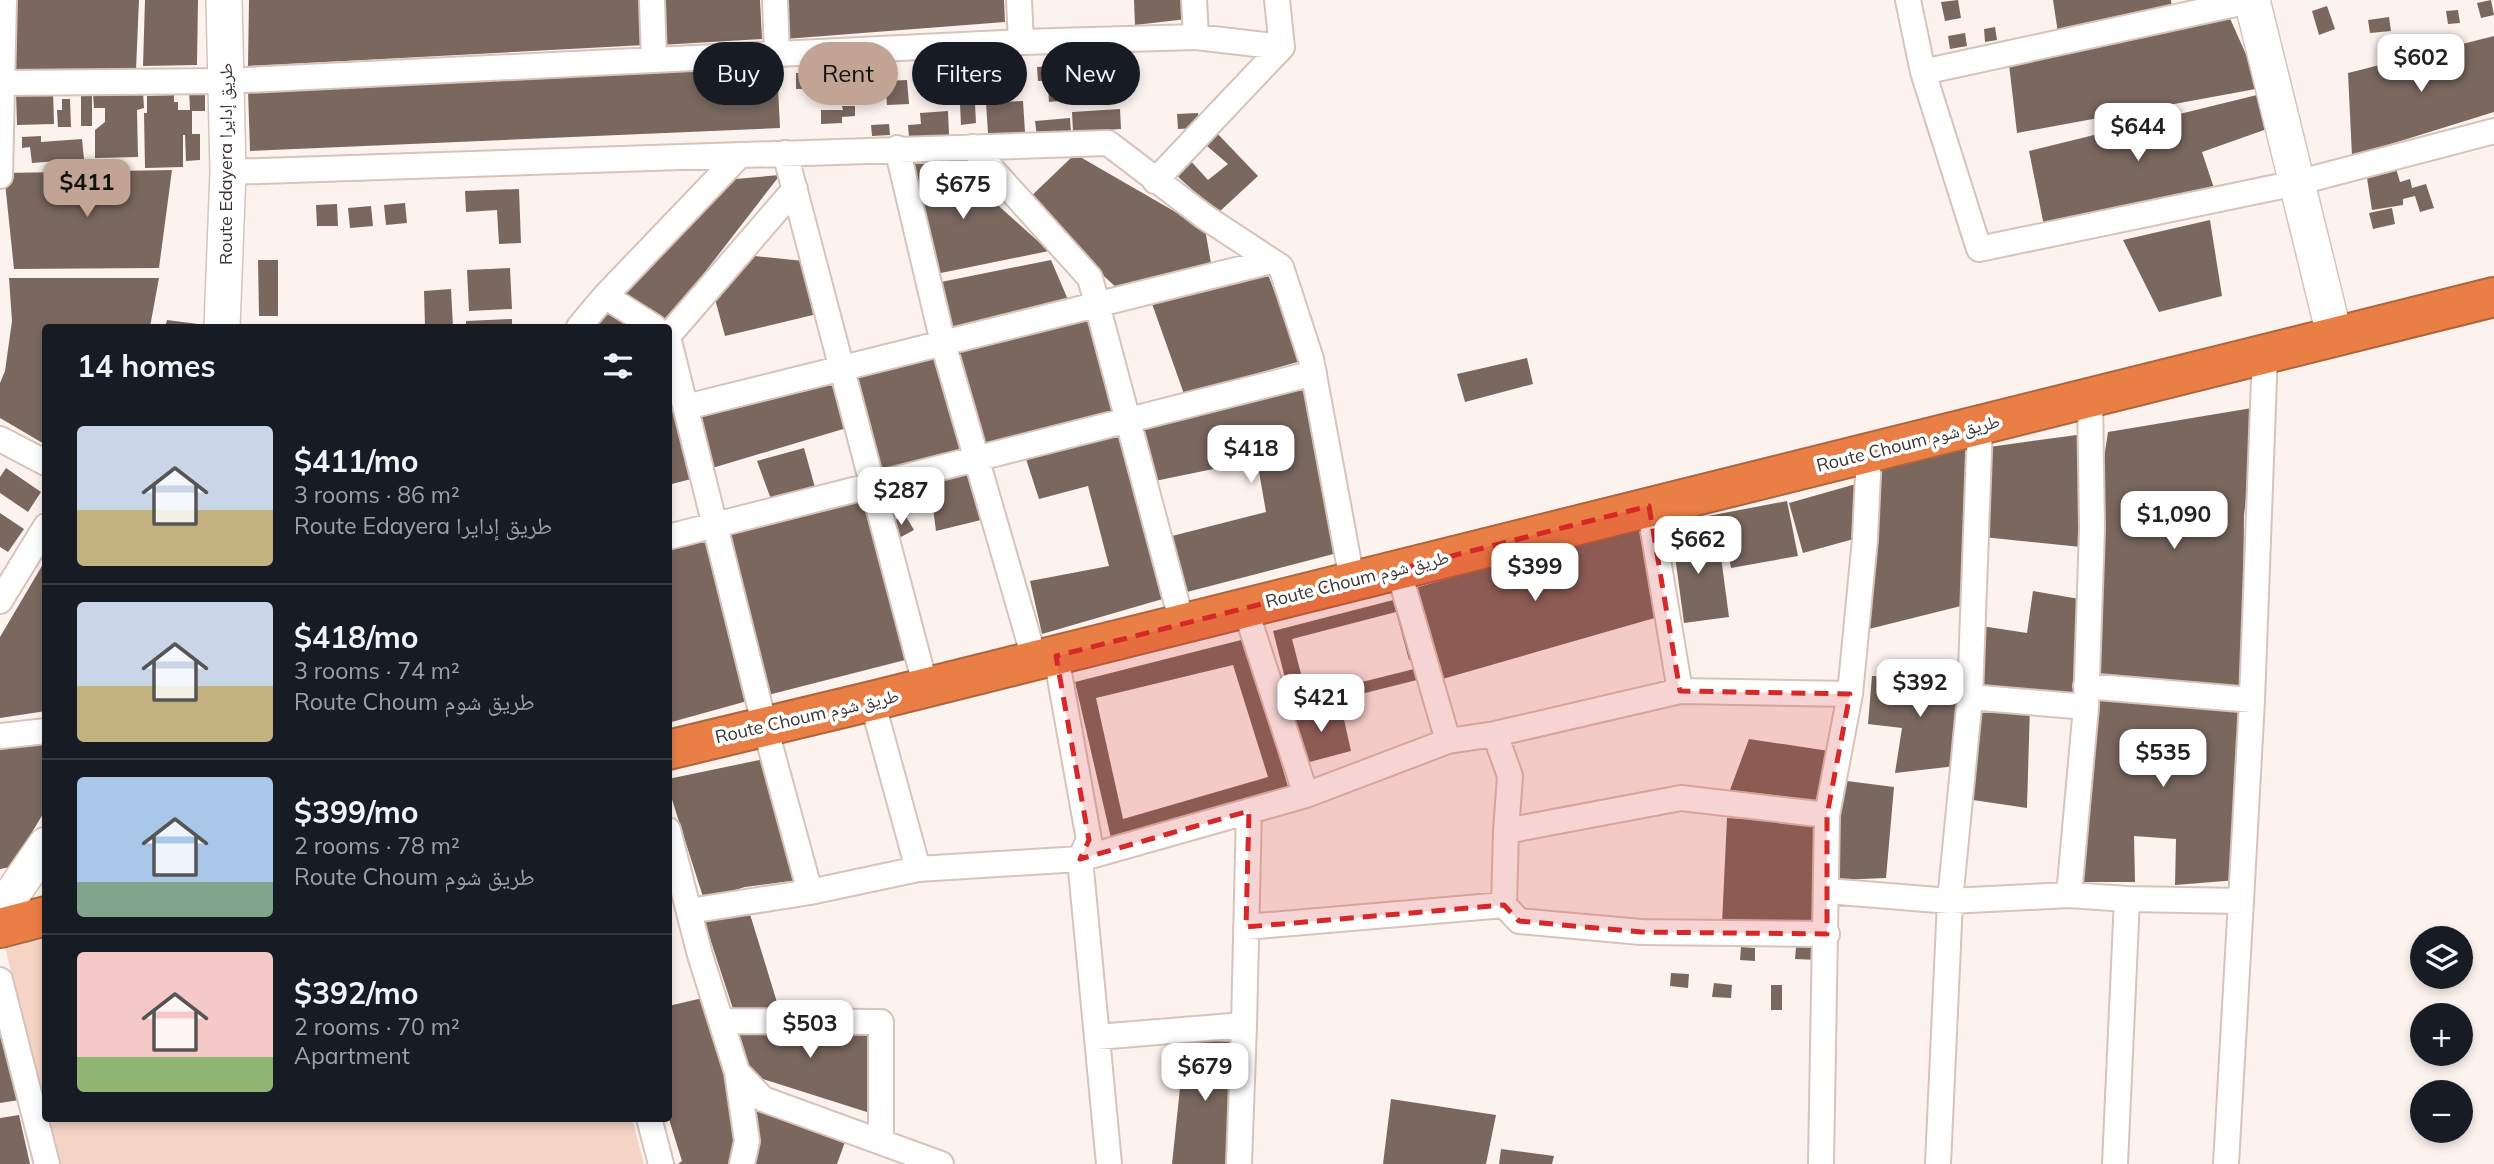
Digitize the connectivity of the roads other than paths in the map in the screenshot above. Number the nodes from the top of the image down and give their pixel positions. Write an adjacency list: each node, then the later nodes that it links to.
1 (4, 0): 20 (street)
2 (223, 0): 19 (street, Route Edayera طريق إدايرا)
3 (652, 0): 17 (street)
4 (775, 0): 11 (street)
5 (1019, 0): 12 (street)
6 (1194, 0): 10 (street)
7 (1277, 0): 14 (street)
8 (1908, 0): 18 (street)
9 (2253, 0): 18 (street); 29 (street)
10 (1196, 37): 12 (street); 14 (street)
11 (777, 42)
12 (1021, 42)
13 (912, 47): 15 (street)
14 (1282, 47): 28 (street)
15 (784, 54)
16 (693, 58): 17 (street)
17 (654, 60): 19 (street)
18 (1923, 72): 29 (street)
19 (226, 81): 20 (street); 26 (street, Route Edayera طريق إدايرا)
20 (1, 83): 27 (street)
21 (2494, 131): 29 (street)
22 (972, 147): 23 (street); 28 (street); 34 (street)
23 (897, 148): 24 (street); 40 (street)
24 (785, 153): 25 (street); 30 (street)
25 (740, 155): 26 (street); 32 (street)
26 (228, 172): 35 (street, Route Edayera طريق إدايرا)
27 (0, 176)
28 (1155, 181): 31 (street)
29 (2297, 183): 39 (street)
30 (795, 188): 38 (street); 43 (street)
31 (1272, 261): 34 (street); 44 (street)
32 (605, 296): 36 (street); 37 (street)
33 (2494, 297): 39 (highway, Route Choum طريق شوم)
34 (1097, 305): 40 (street); 47 (street)
35 (222, 324)
36 (582, 324)
37 (649, 324)
38 (672, 331)
39 (2335, 338): 42 (highway, Route Choum طريق شوم)
40 (943, 343): 43 (street); 51 (street)
41 (672, 352): 46 (street)
42 (2265, 353): 45 (highway, Route Choum طريق شوم); 69 (street)
43 (842, 368): 46 (street); 53 (street)
44 (1314, 373): 47 (street); 59 (street)
45 (2090, 398): 48 (highway, Route Choum طريق شوم); 68 (street)
46 (686, 407): 55 (street)
47 (1127, 421): 51 (street); 62 (street)
48 (1980, 425): 50 (highway, Route Choum طريق شوم); 67 (street)
49 (0, 439): 52 (street)
50 (1869, 453): 54 (highway, Route Choum طريق شوم); 66 (street)
51 (975, 459): 53 (street); 63 (street)
52 (42, 461)
53 (872, 486): 55 (street); 64 (street)
54 (1649, 506): 58 (highway, Route Choum طريق شوم); 65 (street)
55 (716, 525): 57 (street); 71 (street)
56 (42, 533): 60 (street)
57 (672, 536)
58 (1398, 569): 59 (highway, Route Choum طريق شوم); 75 (street)
59 (1352, 580): 61 (highway, Route Choum طريق شوم)
60 (0, 601)
61 (1245, 608): 62 (highway, Route Choum طريق شوم); 77 (street)
62 (1182, 623): 63 (highway, Route Choum طريق شوم)
63 (1045, 658): 64 (highway, Route Choum طريق شوم); 83 (street)
64 (926, 688): 70 (highway, Route Choum طريق شوم)
65 (1680, 691): 66 (street); 73 (street)
66 (1850, 694): 79 (street)
67 (1970, 696): 68 (street); 89 (street)
68 (2086, 696): 69 (street); 87 (street)
69 (2252, 700): 90 (street)
70 (872, 701): 71 (highway, Route Choum طريق شوم); 84 (street)
71 (765, 727): 76 (highway, Route Choum طريق شوم); 85 (street)
72 (42, 731): 74 (street)
73 (1495, 734): 75 (street); 80 (street)
74 (0, 736)
75 (1448, 741): 77 (street)
76 (672, 749)
77 (1306, 795): 78 (street)
78 (1249, 811): 83 (street); 95 (street)
79 (1827, 815): 80 (street); 86 (street)
80 (1506, 831): 92 (street)
81 (672, 845): 93 (street)
82 (42, 851): 91 (street)
83 (1080, 859): 84 (street); 101 (street)
84 (918, 869): 85 (street)
85 (810, 891): 93 (street)
86 (1827, 891): 89 (street); 97 (street)
87 (2069, 895): 88 (street); 89 (street)
88 (2127, 899): 90 (street); 113 (street)
89 (1950, 901): 112 (street)
90 (2241, 901): 114 (street)
91 (0, 903)
92 (1504, 905): 95 (street); 97 (street)
93 (689, 911): 99 (street)
94 (42, 917): 96 (highway)
95 (1246, 927): 100 (street)
96 (0, 928)
97 (1826, 934): 111 (street)
98 (0, 980): 105 (street)
99 (721, 1021): 102 (street); 104 (street)
100 (1244, 1025): 101 (street); 110 (street)
101 (1097, 1037): 109 (street)
102 (737, 1072): 104 (street); 107 (street)
103 (650, 1122): 106 (street)
104 (881, 1142): 108 (street)
105 (47, 1164)
106 (661, 1164)
107 (742, 1164)
108 (941, 1164)
109 (1109, 1164)
110 (1239, 1164)
111 (1821, 1164)
112 (1938, 1164)
113 (2115, 1164)
114 (2226, 1164)

